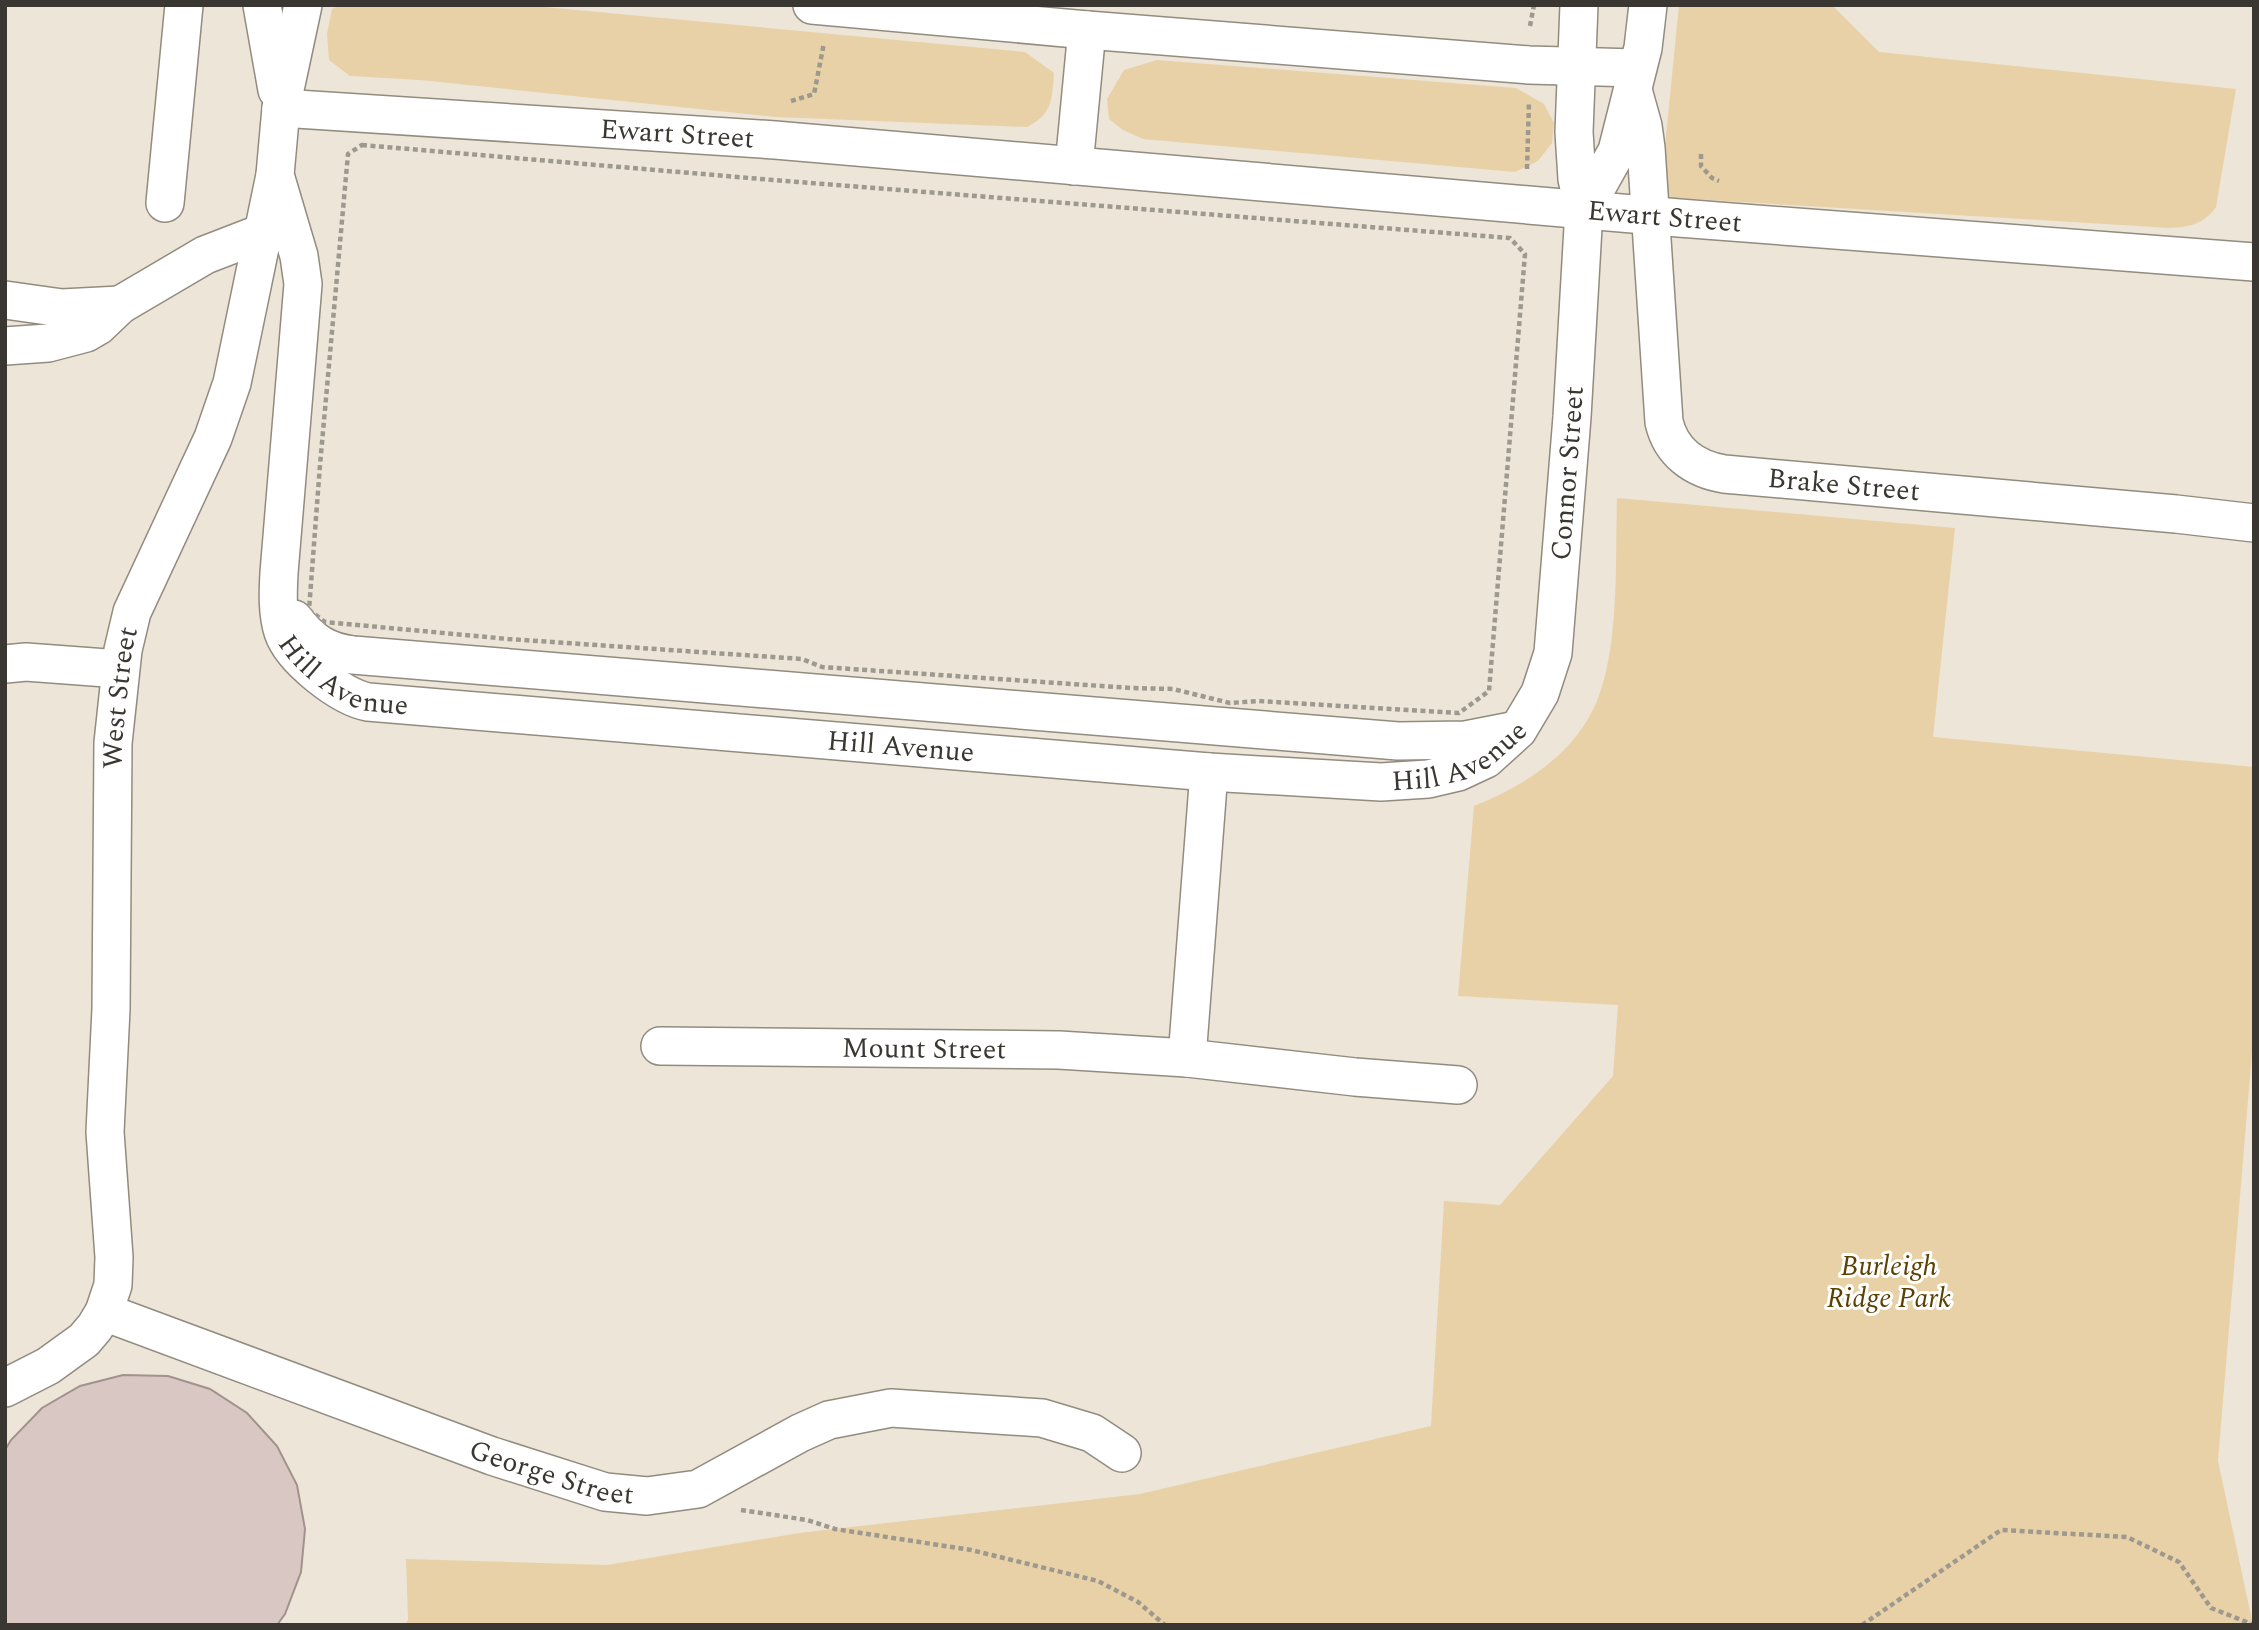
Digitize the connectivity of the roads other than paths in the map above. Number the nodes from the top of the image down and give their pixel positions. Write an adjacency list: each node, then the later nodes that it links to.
1 (184, 5): 13 (street)
2 (262, 5): 10 (street, West Street)
3 (303, 5): 10 (street, West Street)
4 (812, 5): 7 (street)
5 (1579, 5): 8 (street, Connor Street)
6 (1648, 5): 9 (street, Connor Street)
7 (1087, 30): 8 (street); 11 (street)
8 (1575, 65): 9 (street); 14 (street, Connor Street)
9 (1635, 79): 14 (street, Connor Street); 15 (street, Brake Street)
10 (281, 108): 11 (street, Ewart Street); 12 (street, West Street)
11 (1074, 166): 14 (street, Ewart Street)
12 (275, 175): 16 (street, West Street); 22 (street, Hill Avenue)
13 (165, 203)
14 (1584, 210): 15 (street, Ewart Street); 25 (street, Connor Street)
15 (1649, 215): 17 (street, Ewart Street); 21 (street, Brake Street)
16 (262, 233): 19 (street); 24 (street, West Street)
17 (2254, 262)
18 (5, 300): 19 (street)
19 (120, 305): 20 (street)
20 (5, 345)
21 (2254, 523)
22 (279, 573): 25 (street, Hill Avenue); 26 (street, Hill Avenue)
23 (5, 664): 24 (street)
24 (120, 669): 30 (street, West Street)
25 (1518, 730): 26 (street, Hill Avenue)
26 (1209, 772): 28 (street)
27 (660, 1046): 28 (street, Mount Street)
28 (1188, 1058): 29 (street, Mount Street)
29 (1458, 1085)
30 (104, 1312): 31 (street); 32 (street, George Street)
31 (5, 1388)
32 (1122, 1453)

